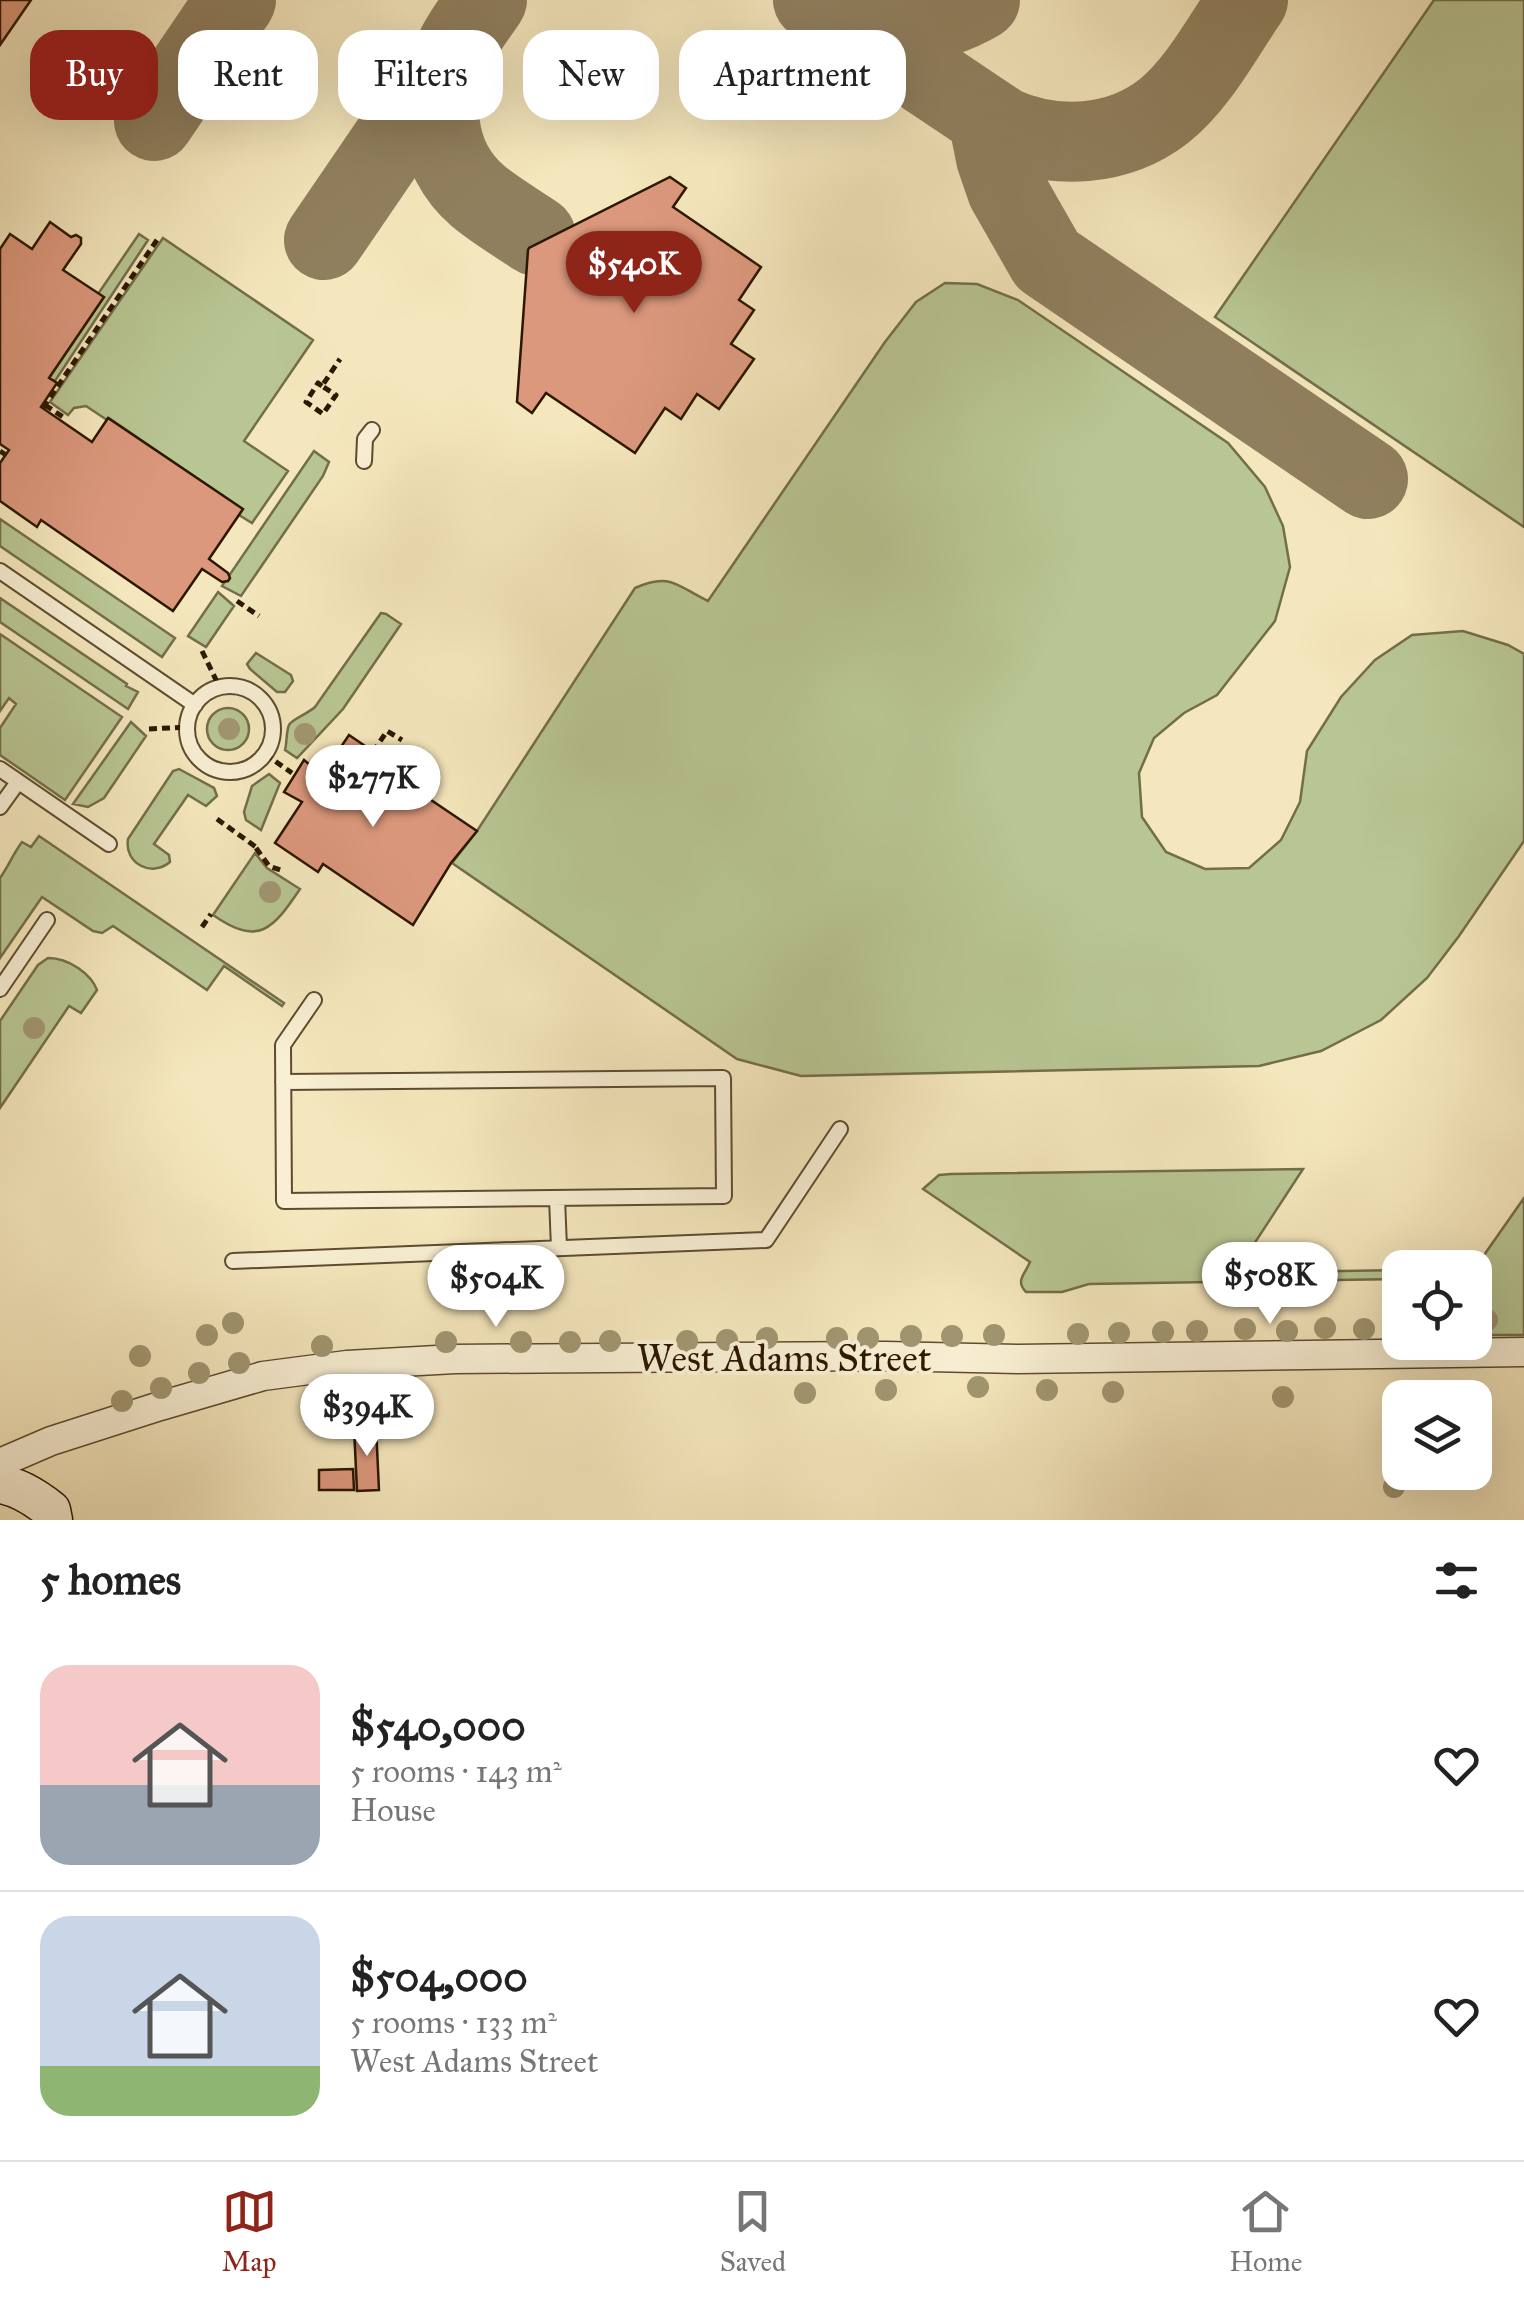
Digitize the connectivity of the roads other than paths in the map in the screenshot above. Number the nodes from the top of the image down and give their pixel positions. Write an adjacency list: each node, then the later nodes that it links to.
1 (372, 430): 2 (lane)
2 (364, 461)
3 (0, 571): 4 (lane)
4 (195, 704): 4 (lane)
5 (0, 770): 6 (lane)
6 (18, 782): 7 (lane); 8 (lane)
7 (0, 807)
8 (110, 844)
9 (47, 920): 10 (lane)
10 (0, 989)
11 (314, 1000): 12 (lane)
12 (283, 1082): 14 (lane); 14 (lane)
13 (840, 1129): 15 (lane)
14 (557, 1198): 15 (lane)
15 (559, 1248): 16 (lane)
16 (233, 1260)
17 (1524, 1352): 18 (street, West Adams Street)
18 (0, 1463)
19 (0, 1484): 20 (main road)
20 (53, 1520)

